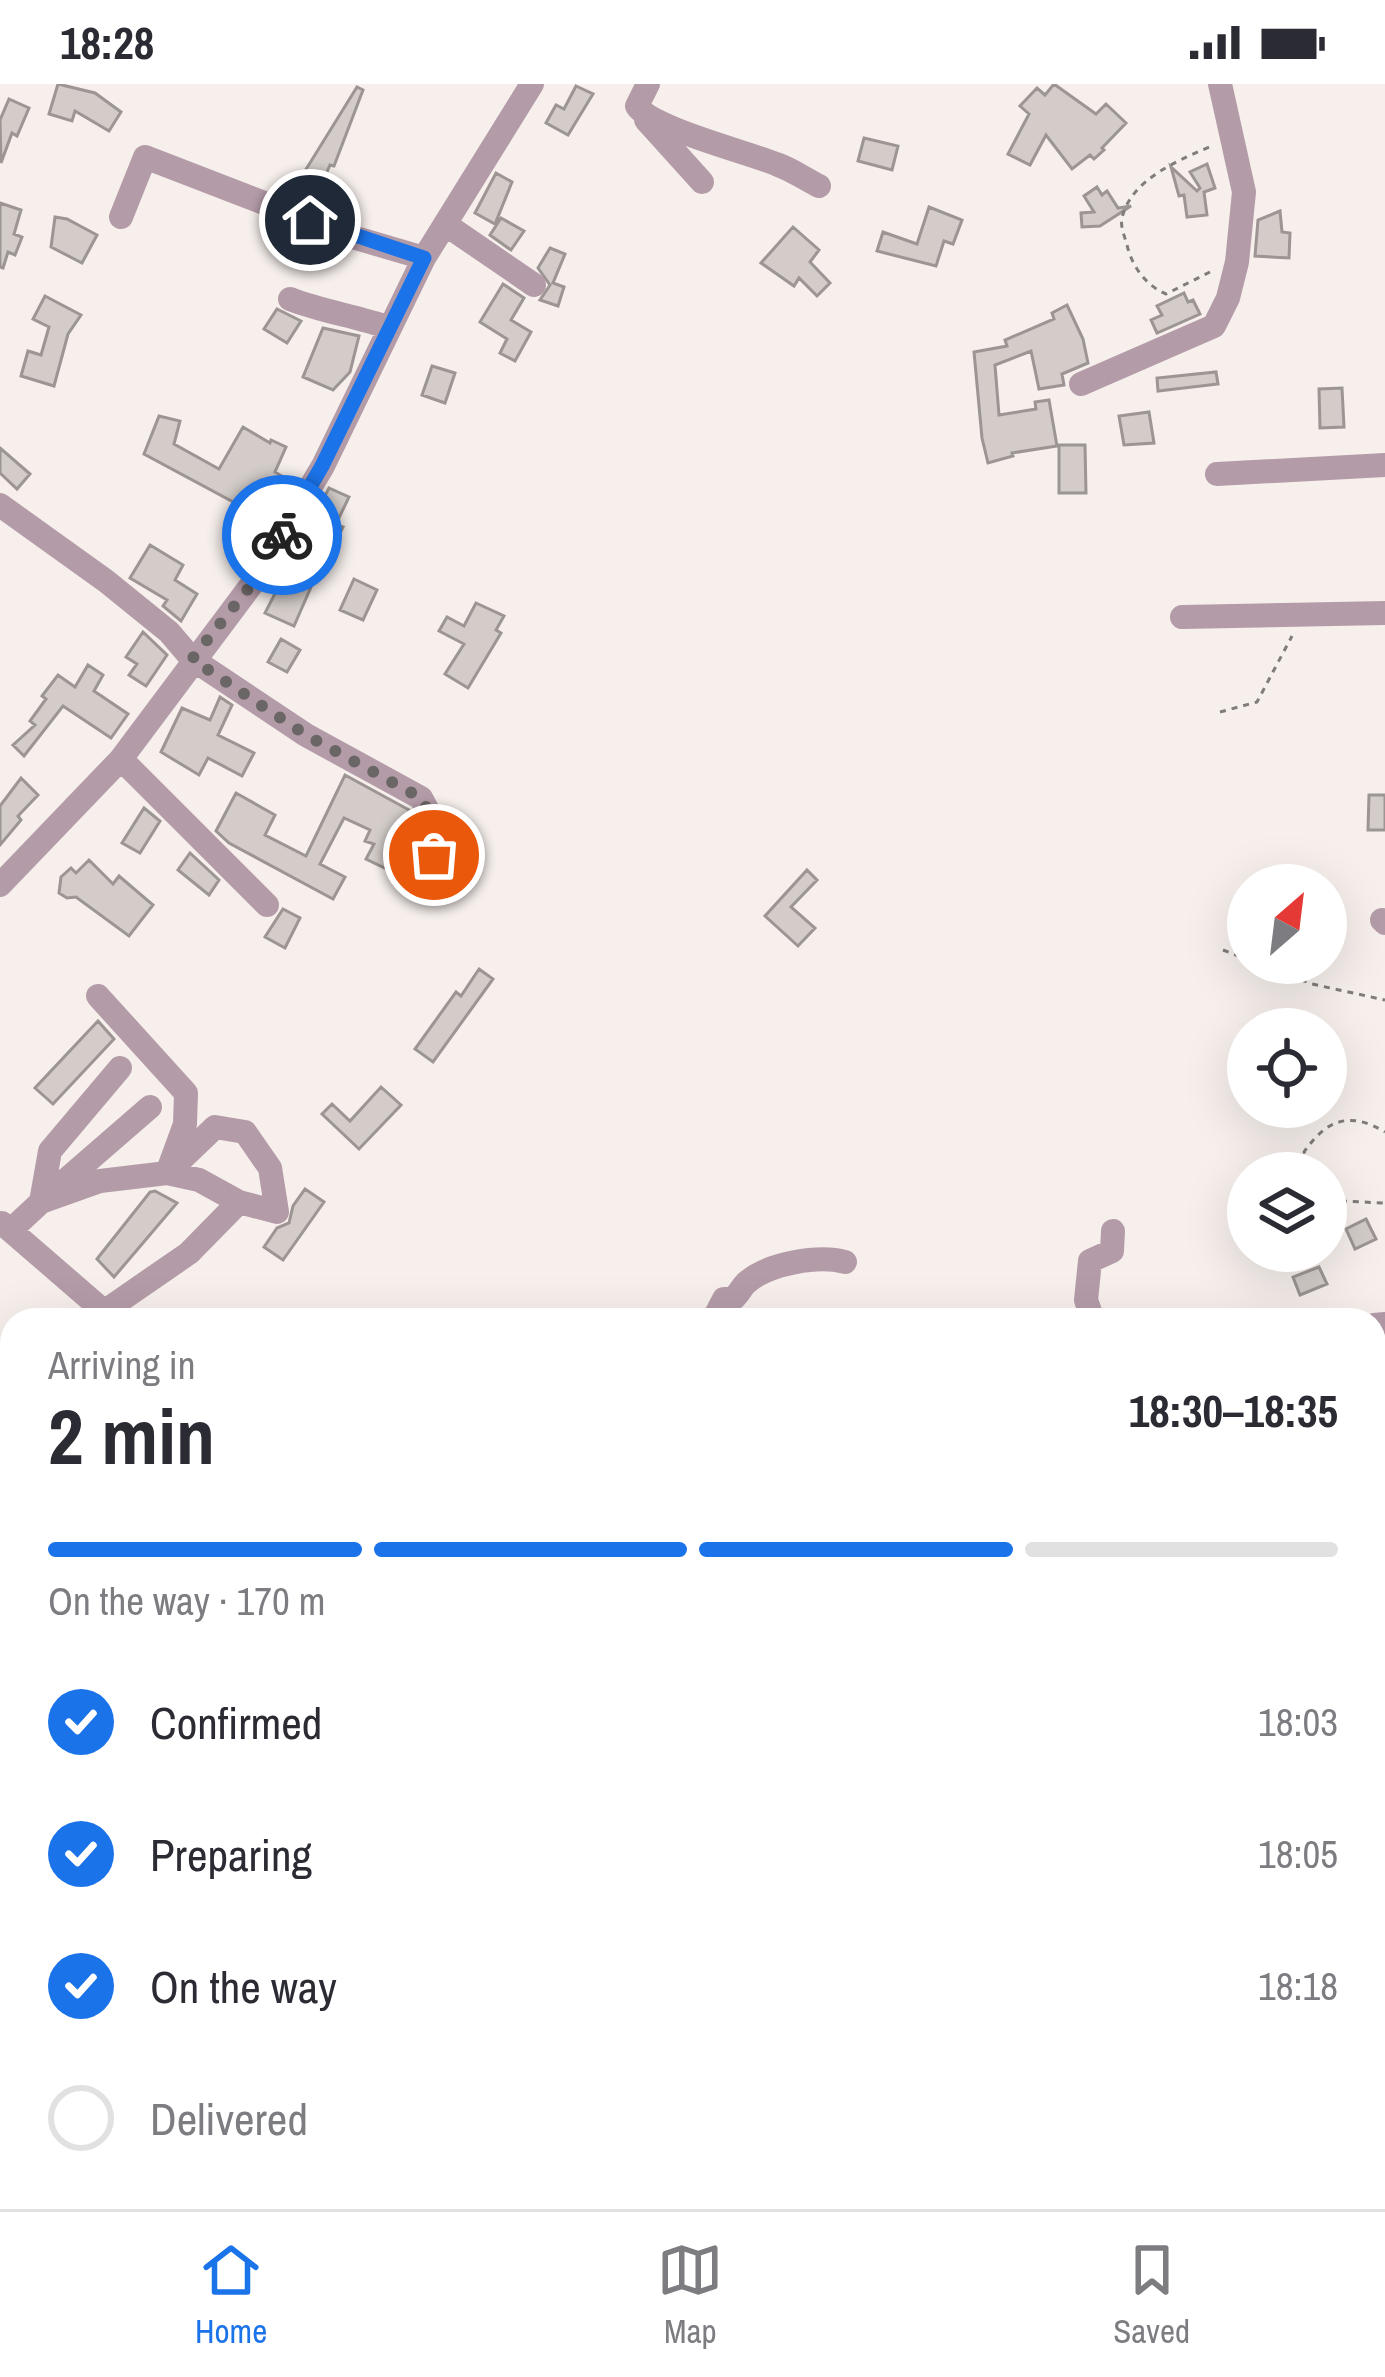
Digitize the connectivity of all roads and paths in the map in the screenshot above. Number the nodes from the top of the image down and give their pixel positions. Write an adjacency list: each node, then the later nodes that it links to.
1 (532, 84): 9 (street)
2 (648, 84): 4 (street)
3 (1220, 84): 5 (street)
4 (644, 118): 6 (street); 7 (street)
5 (1233, 138): 11 (street); 11 (path)
6 (702, 182)
7 (819, 186)
8 (121, 217): 10 (street)
9 (445, 224): 10 (street); 12 (street)
10 (424, 258): 14 (street)
11 (1237, 262): 15 (street)
12 (534, 285)
13 (290, 299): 14 (street)
14 (390, 328): 22 (street)
15 (1081, 384)
16 (1385, 465): 17 (street)
17 (1217, 474)
18 (0, 505): 22 (street)
19 (1385, 613): 21 (street)
20 (1182, 616): 21 (street)
21 (1294, 616): 23 (path)
22 (192, 659): 24 (street); 25 (street)
23 (1220, 712)
24 (122, 759): 26 (street); 27 (street)
25 (434, 855)
26 (0, 885)
27 (267, 905)
28 (1222, 950): 29 (path)
29 (1227, 952)
30 (1312, 984): 32 (path)
31 (98, 996): 37 (street)
32 (1385, 1000)
33 (120, 1068): 39 (street)
34 (150, 1107): 39 (street)
35 (1385, 1132): 36 (path)
36 (1304, 1152)
37 (167, 1173): 39 (street); 40 (street); 40 (street)
38 (1347, 1201): 41 (path)
39 (41, 1202): 42 (street)
40 (239, 1202): 46 (street)
41 (1385, 1203)
42 (6, 1226): 45 (street)
43 (1113, 1231): 48 (street)
44 (845, 1262): 47 (street)
45 (101, 1308)
46 (120, 1308)
47 (719, 1308)
48 (1089, 1308)

